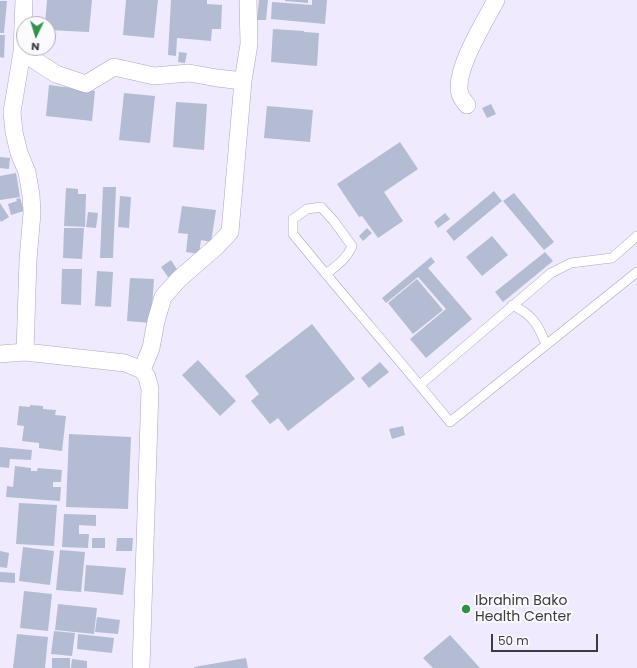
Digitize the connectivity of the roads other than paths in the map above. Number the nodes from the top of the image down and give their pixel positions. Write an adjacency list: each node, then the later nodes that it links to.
1 (24, 0): 4 (street)
2 (248, 0): 7 (street)
3 (496, 0): 8 (street)
4 (23, 16)
5 (21, 56): 14 (street)
6 (28, 56): 7 (street)
7 (243, 81): 16 (street)
8 (466, 105)
9 (637, 236): 12 (lane)
10 (637, 272): 13 (lane)
11 (326, 274): 11 (lane); 17 (lane)
12 (512, 304): 13 (lane); 17 (lane)
13 (546, 345): 17 (lane)
14 (25, 352): 15 (street); 16 (street)
15 (0, 354)
16 (142, 370): 18 (street)
17 (420, 385)
18 (141, 668)

